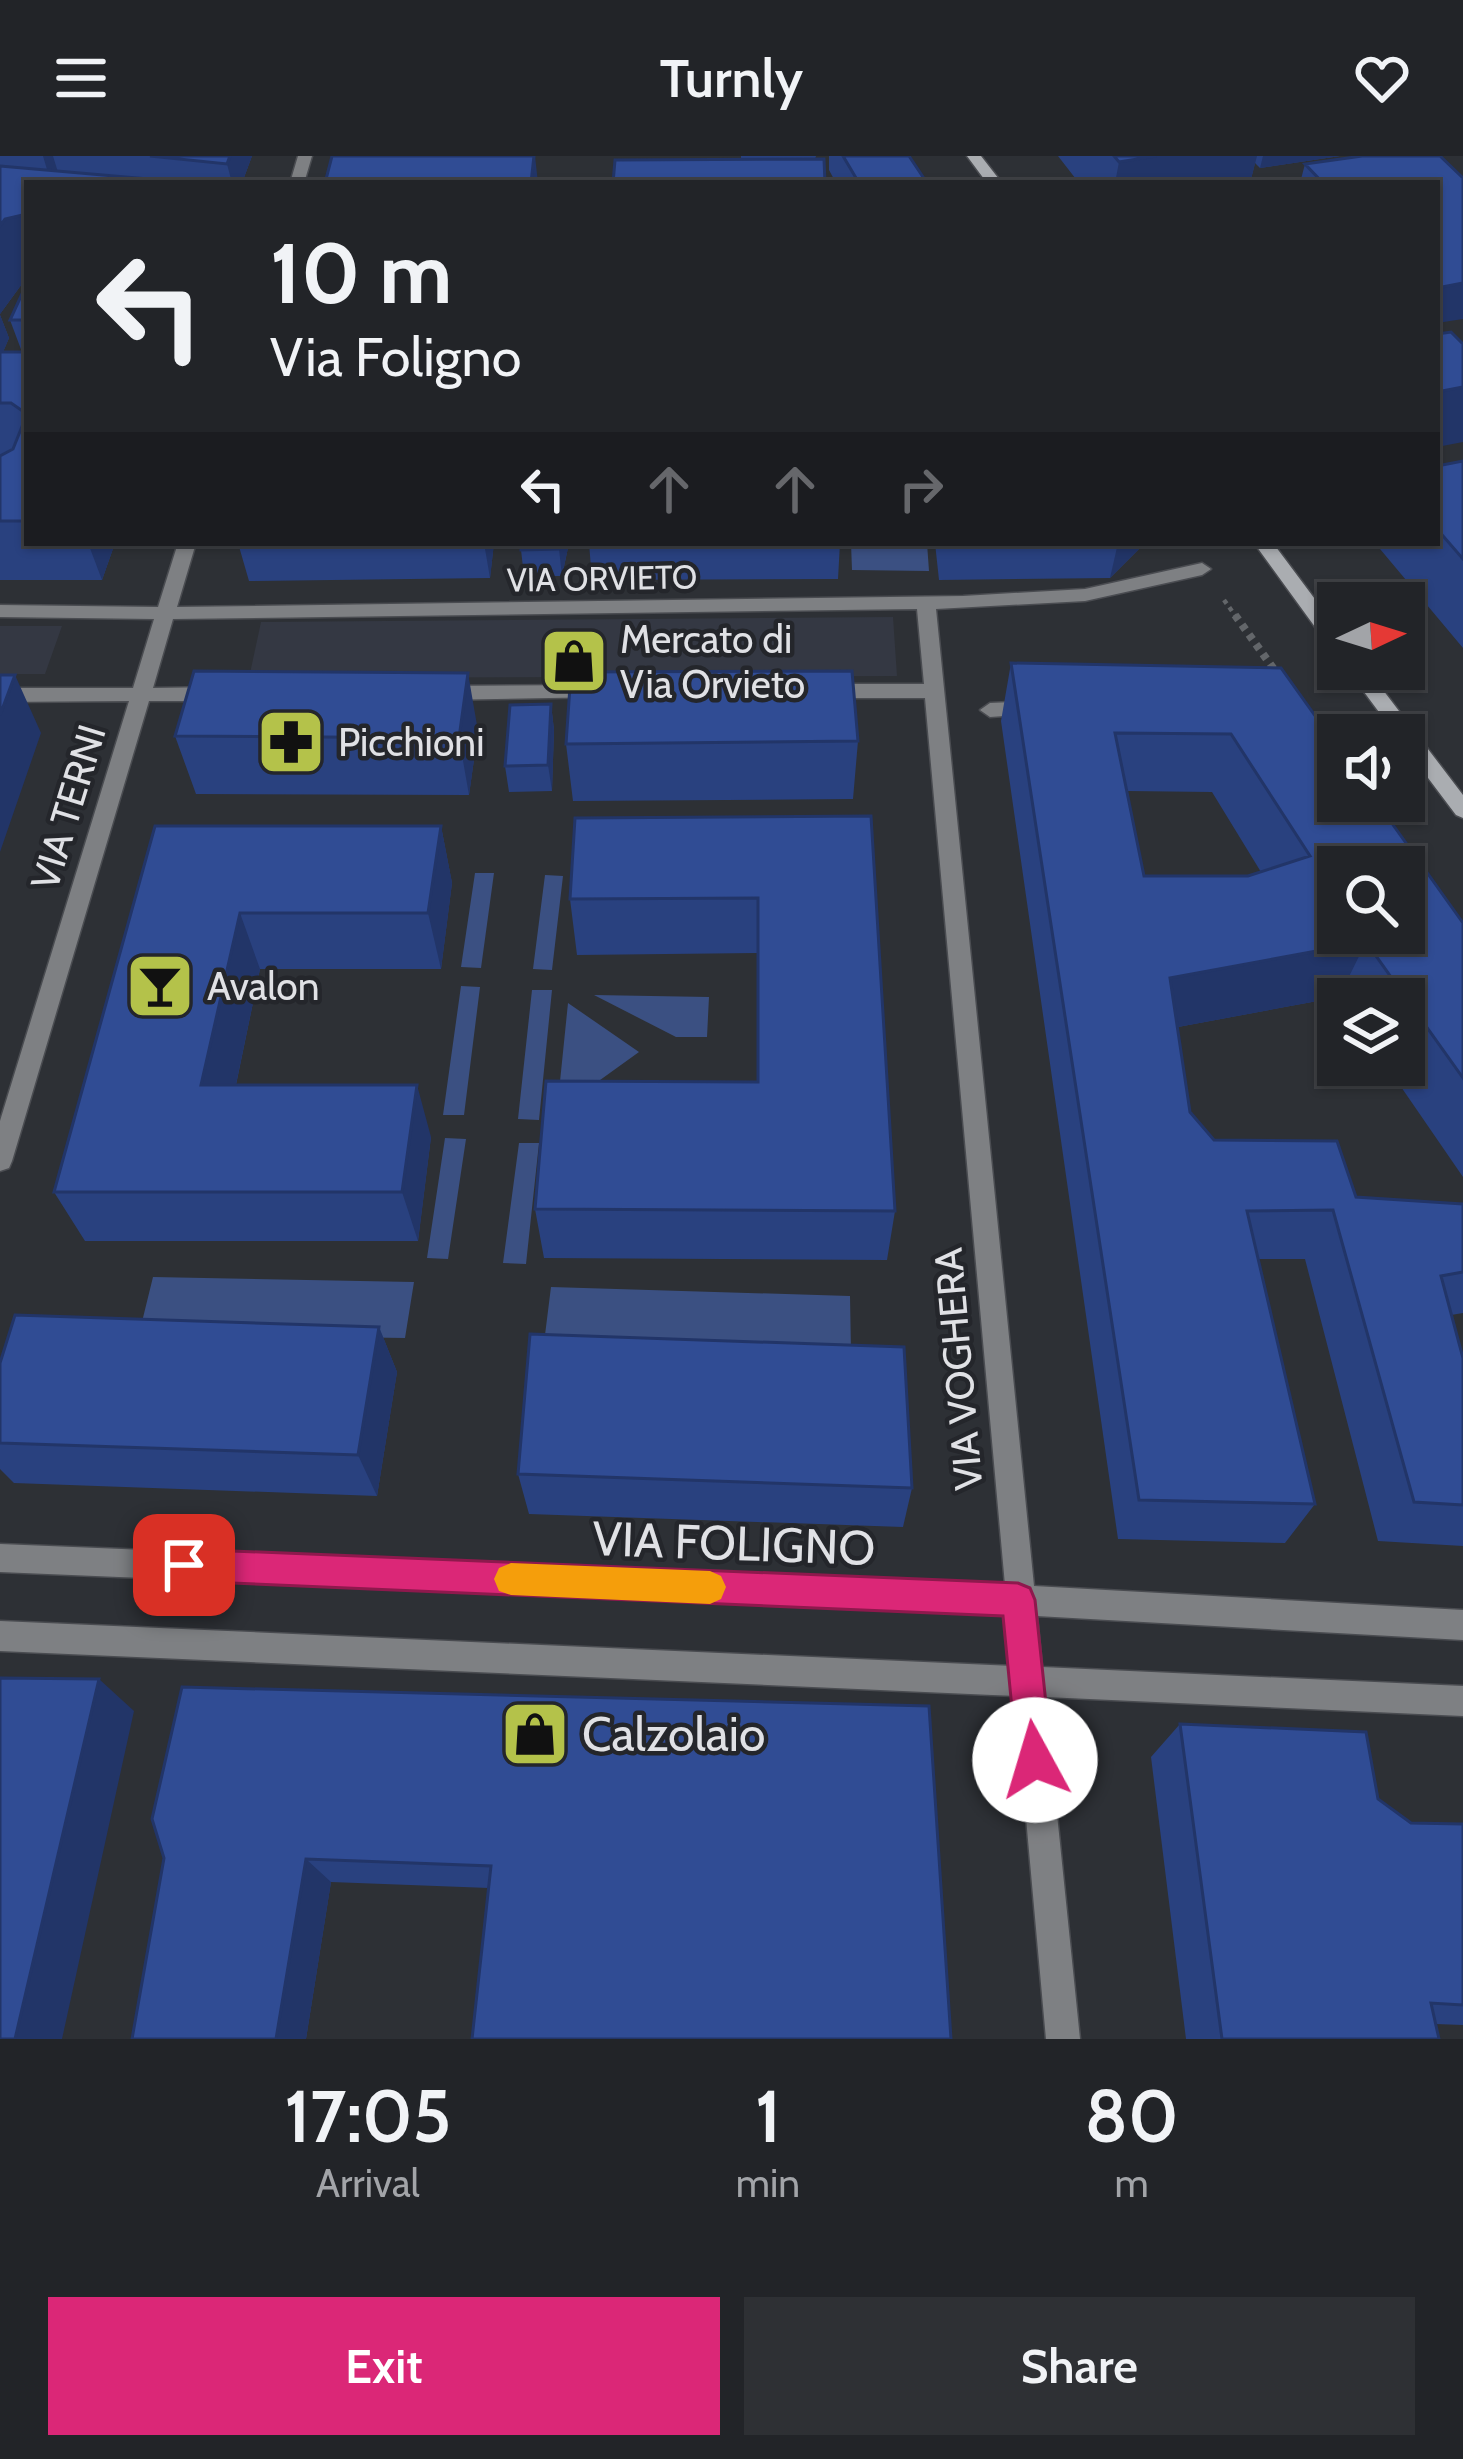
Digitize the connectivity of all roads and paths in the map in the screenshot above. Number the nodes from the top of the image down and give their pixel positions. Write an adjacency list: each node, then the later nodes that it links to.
1 (186, 546): 6 (street, VIA TERNI)
2 (1265, 546): 7 (main road)
3 (1202, 569): 4 (street, VIA ORVIETO); 12 (path)
4 (926, 603): 6 (street, VIA ORVIETO); 10 (street, VIA VOGHERA)
5 (0, 611): 6 (street, VIA ORVIETO)
6 (165, 613): 14 (street, VIA TERNI)
7 (1317, 616)
8 (1373, 690): 19 (main road)
9 (793, 691): 10 (street)
10 (933, 691): 22 (street, VIA VOGHERA)
11 (629, 692): 13 (street)
12 (1290, 692)
13 (419, 693)
14 (140, 694): 15 (street); 16 (street); 20 (street, VIA TERNI)
15 (232, 694)
16 (0, 695)
17 (1061, 706): 18 (street)
18 (990, 710)
19 (1463, 810)
20 (0, 1161)
21 (0, 1558): 22 (street, VIA FOLIGNO)
22 (1018, 1600): 23 (street, VIA FOLIGNO); 25 (street, VIA VOGHERA)
23 (1463, 1625)
24 (0, 1636): 25 (street)
25 (1027, 1680): 26 (street); 27 (street, VIA VOGHERA)
26 (1463, 1701)
27 (1063, 2039)

